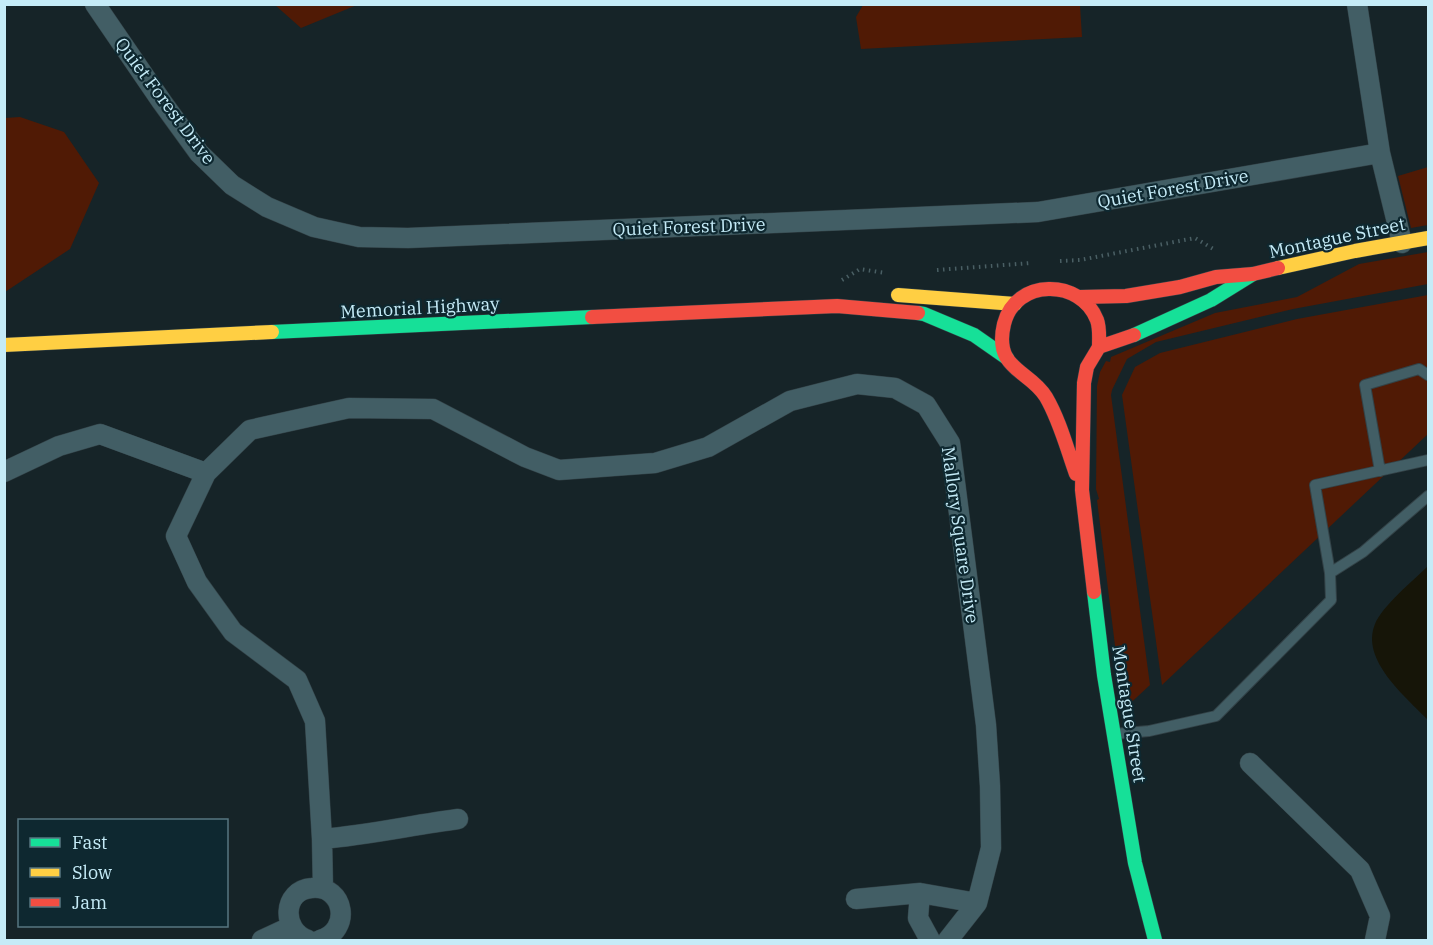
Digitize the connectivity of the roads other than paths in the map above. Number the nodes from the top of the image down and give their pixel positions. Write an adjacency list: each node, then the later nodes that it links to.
1 (95, 4): 3 (street, Quiet Forest Drive)
2 (1357, 4): 3 (street)
3 (1380, 153): 5 (street)
4 (1428, 238): 5 (street, Montague Street)
5 (1402, 243): 6 (street, Montague Street)
6 (1253, 274): 7 (street, Montague Street); 11 (street, Montague Street)
7 (1080, 297): 8 (street); 11 (street)
8 (1015, 304): 9 (street, Memorial Highway); 12 (street)
9 (837, 306): 10 (street, Memorial Highway); 12 (street, Memorial Highway)
10 (4, 345)
11 (1099, 347): 19 (street, Montague Street)
12 (1007, 358): 14 (street, Memorial Highway)
13 (1428, 375): 16 (lane)
14 (1047, 398): 19 (street, Montague Street)
15 (1428, 460): 16 (lane)
16 (1380, 471): 21 (lane)
17 (4, 472): 18 (street)
18 (206, 473): 25 (street, Mallory Square Drive); 29 (street, Mallory Square Drive)
19 (1082, 490): 22 (street, Montague Street)
20 (1428, 495): 21 (lane)
21 (1330, 573): 22 (lane)
22 (1113, 734): 35 (street, Montague Street)
23 (1250, 763): 36 (street)
24 (458, 819): 25 (street)
25 (322, 839): 26 (street, Mallory Square Drive)
26 (322, 889): 30 (street); 32 (street)
27 (920, 892): 28 (street); 29 (street); 33 (street)
28 (856, 899)
29 (977, 903): 34 (street, Mallory Square Drive)
30 (290, 927): 31 (street); 32 (street)
31 (262, 940)
32 (320, 940)
33 (930, 940)
34 (948, 940)
35 (1155, 940)
36 (1375, 940)

